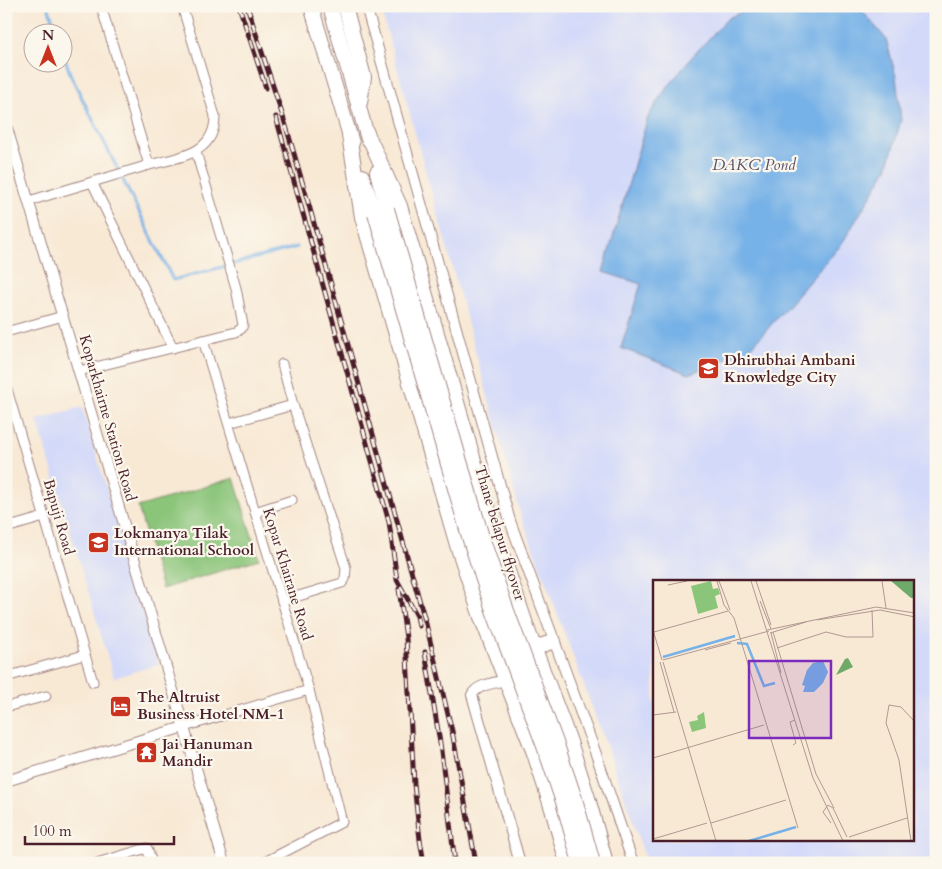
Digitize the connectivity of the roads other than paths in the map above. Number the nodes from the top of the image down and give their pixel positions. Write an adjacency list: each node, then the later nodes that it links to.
1 (101, 6): 12 (street)
2 (182, 6): 11 (street)
3 (311, 6): 10 (main road)
4 (330, 6): 7 (main road)
5 (345, 6): 7 (main road)
6 (366, 6): 30 (street)
7 (359, 106): 9 (main road)
8 (6, 125): 14 (street, Koparkhairne Station Road)
9 (366, 131): 15 (main road); 31 (main road)
10 (349, 135): 15 (main road); 34 (main road)
11 (196, 152): 12 (street); 18 (street)
12 (149, 165): 13 (street)
13 (92, 182): 14 (street); 19 (street)
14 (29, 201): 16 (street, Koparkhairne Station Road)
15 (381, 211): 50 (main road, Thane belapur flyover, bridge); 51 (main road, Thane belapur flyover, bridge)
16 (62, 316): 17 (street); 21 (street, Koparkhairne Station Road)
17 (6, 332)
18 (204, 340): 19 (street); 24 (street, Kopar Khairane Road)
19 (173, 348): 21 (street)
20 (282, 364): 23 (street)
21 (79, 371): 42 (street, Koparkhairne Station Road)
22 (6, 386): 27 (street, Bapuji Road)
23 (293, 405): 24 (street); 29 (street)
24 (228, 423): 26 (street, Kopar Khairane Road)
25 (292, 500): 26 (street)
26 (255, 512): 29 (street, Kopar Khairane Road)
27 (44, 517): 28 (street); 32 (street, Bapuji Road)
28 (6, 528)
29 (282, 601): 39 (street, Kopar Khairane Road)
30 (554, 641): 31 (main road); 33 (street)
31 (535, 648): 34 (main road); 35 (main road)
32 (84, 655): 36 (street); 38 (street, Bapuji Road)
33 (560, 658): 35 (street); 53 (street)
34 (499, 662): 37 (main road)
35 (542, 666): 37 (street); 52 (main road)
36 (6, 677)
37 (505, 680): 48 (street); 49 (main road)
38 (93, 682)
39 (309, 690): 42 (street); 47 (street, Kopar Khairane Road)
40 (46, 696): 41 (street)
41 (6, 707)
42 (184, 727): 43 (street); 46 (street, Koparkhairne Station Road)
43 (6, 781)
44 (97, 863): 45 (street)
45 (152, 863)
46 (224, 863)
47 (263, 863)
48 (520, 863)
49 (567, 863)
50 (580, 863)
51 (593, 863)
52 (606, 863)
53 (633, 863)

